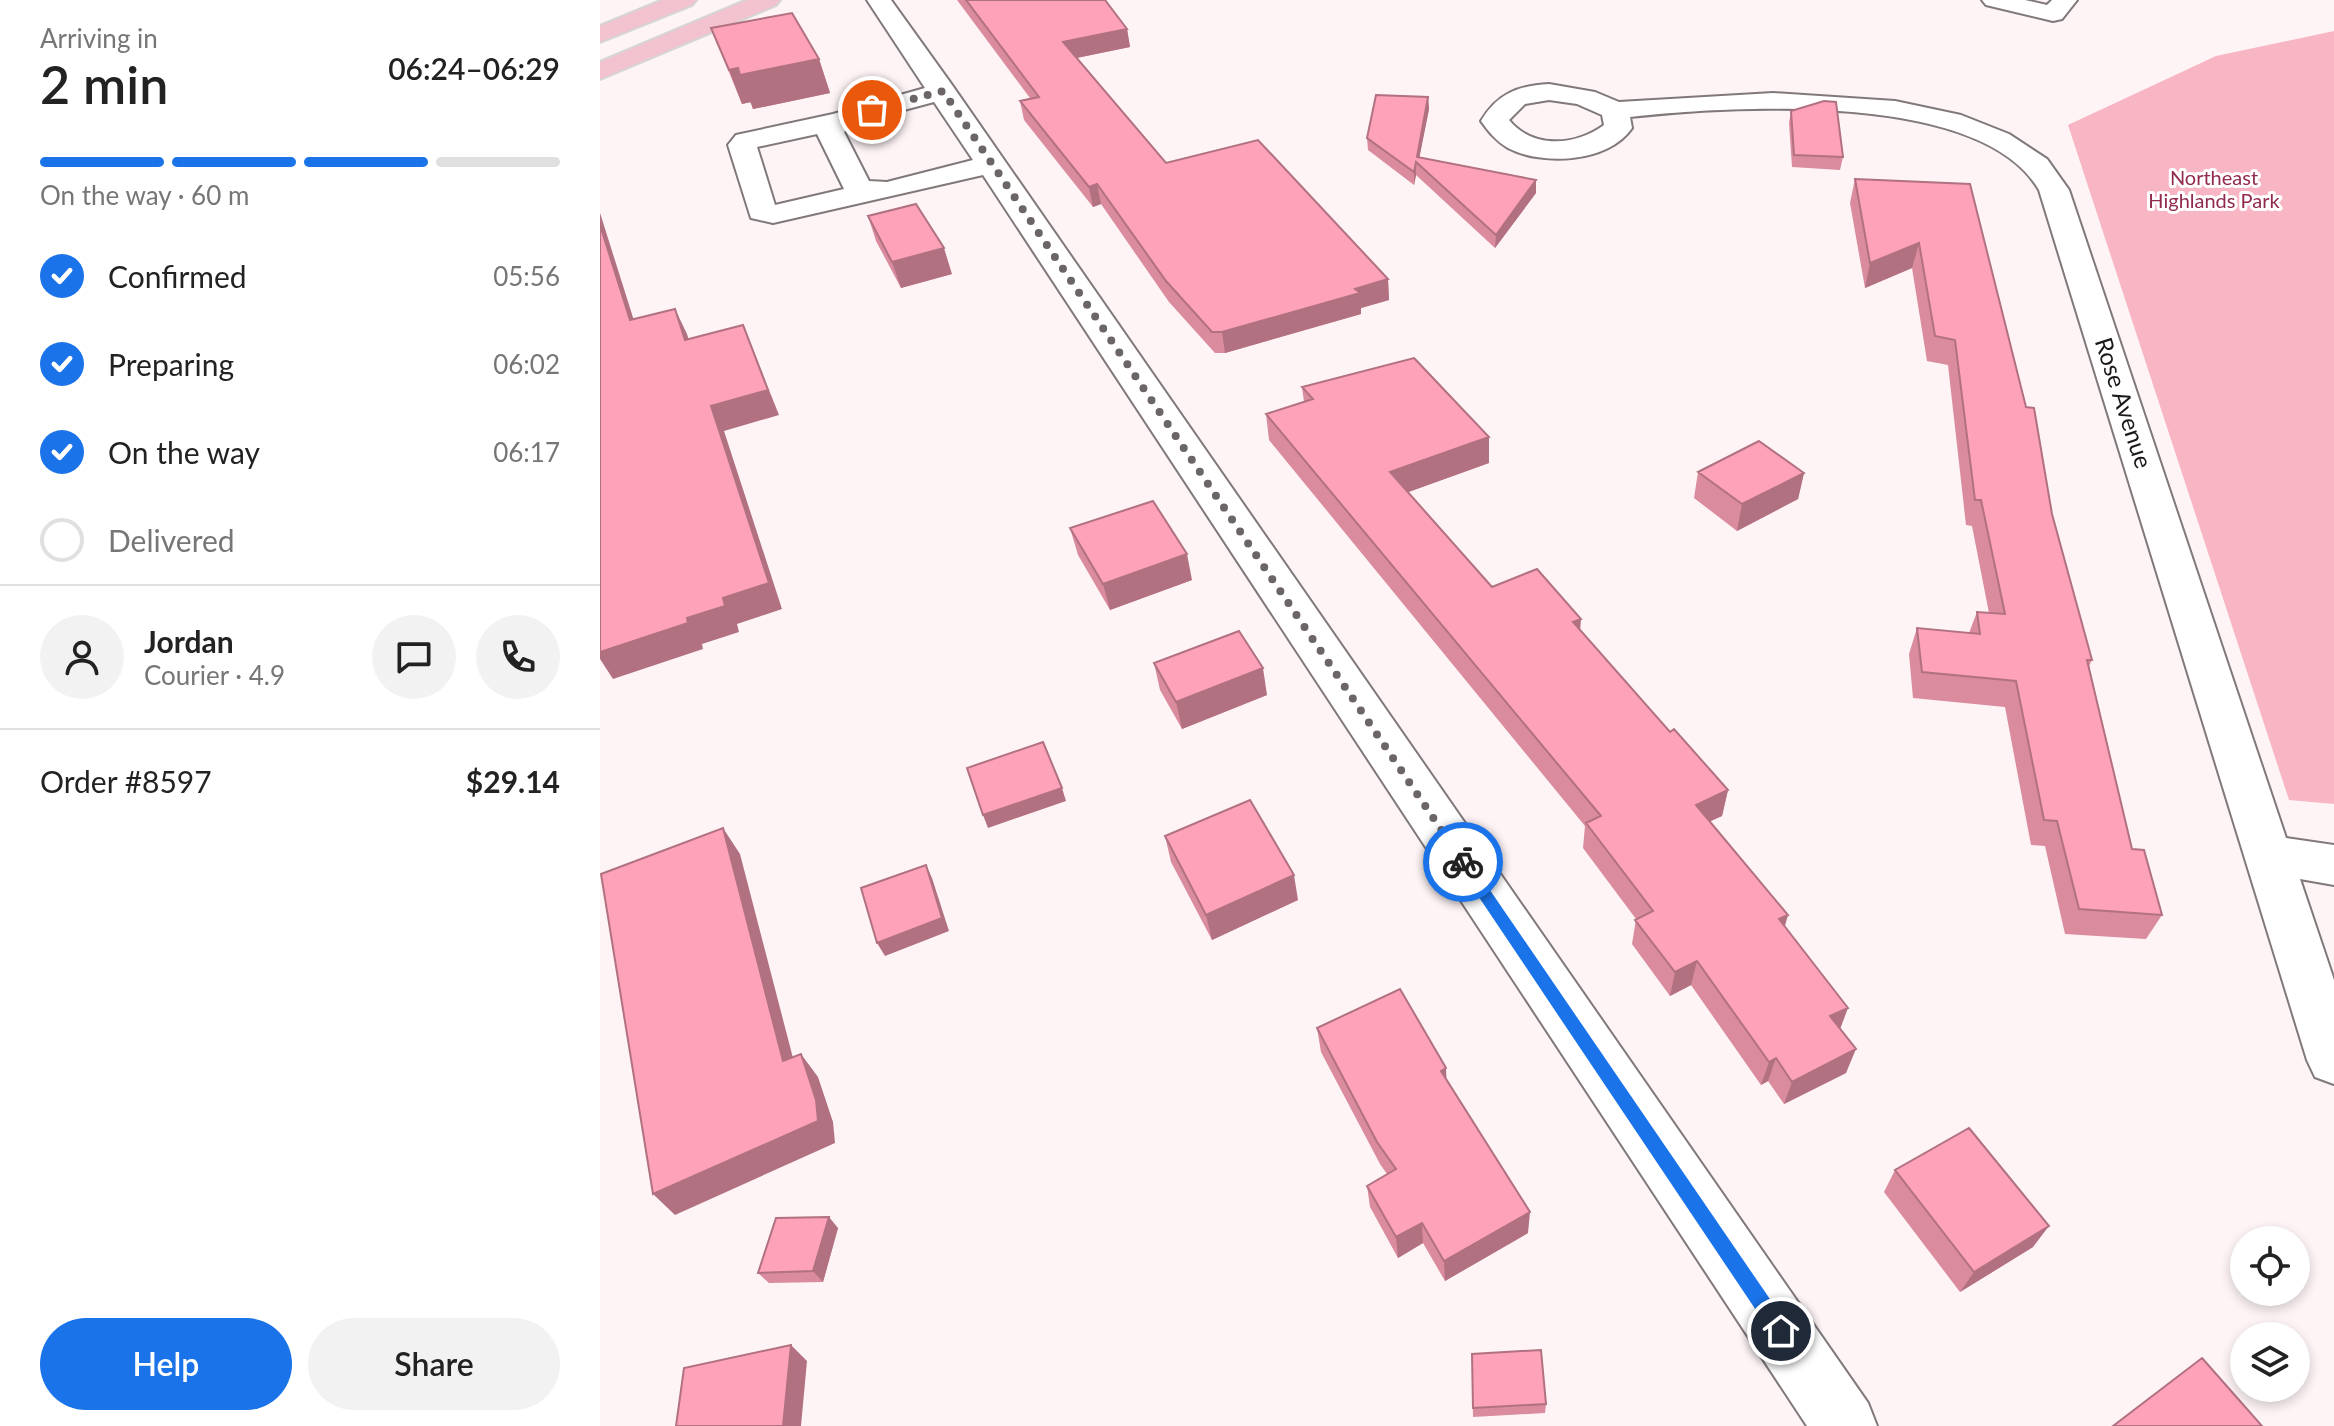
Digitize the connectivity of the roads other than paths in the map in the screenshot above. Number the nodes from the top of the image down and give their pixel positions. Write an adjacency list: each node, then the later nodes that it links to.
1 (684, 0): 6 (main road)
2 (768, 0): 7 (main road)
3 (879, 0): 8 (street)
4 (1994, 0): 5 (street)
5 (2065, 0)
6 (600, 35)
7 (600, 71)
8 (943, 91): 10 (street); 11 (street)
9 (1615, 111): 13 (street, Rose Avenue)
10 (836, 122): 12 (street); 12 (street)
11 (992, 164): 12 (street); 16 (street)
12 (873, 191)
13 (2268, 854): 14 (street); 15 (street, Rose Avenue)
14 (2334, 865)
15 (2334, 1060)
16 (1845, 1426)

